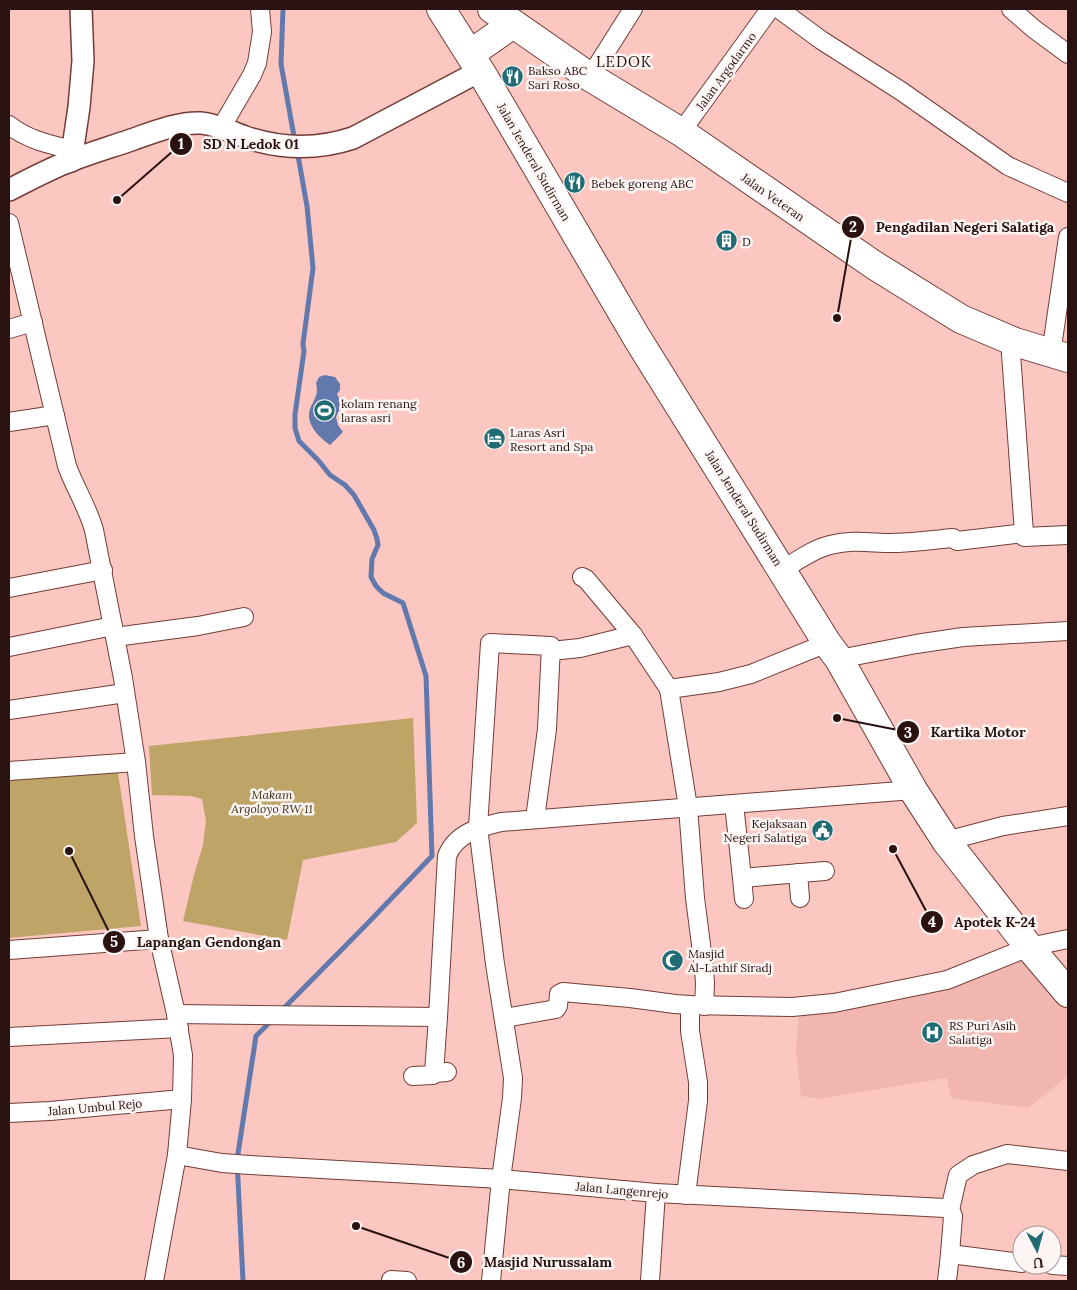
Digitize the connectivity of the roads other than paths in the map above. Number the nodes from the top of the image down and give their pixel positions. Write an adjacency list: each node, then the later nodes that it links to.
1 (81, 9): 15 (street)
2 (260, 9): 13 (street)
3 (441, 9): 10 (main road, Jalan Jenderal Sudirman)
4 (633, 9): 11 (street)
5 (770, 9): 14 (street, Jalan Argodarmo)
6 (779, 9): 17 (street)
7 (1011, 9): 9 (street)
8 (502, 16): 10 (main road); 11 (main road, Jalan Veteran)
9 (1068, 54)
10 (475, 63): 13 (street); 29 (main road, Jalan Jenderal Sudirman)
11 (590, 77): 14 (main road, Jalan Veteran)
12 (9, 125): 15 (street)
13 (222, 128): 15 (street)
14 (681, 132): 22 (main road, Jalan Veteran)
15 (71, 155): 16 (street)
16 (9, 190)
17 (1068, 193)
18 (9, 223): 20 (street)
19 (1068, 237): 23 (street)
20 (33, 322): 21 (street); 24 (street)
21 (9, 329)
22 (1010, 340): 23 (main road, Jalan Veteran); 26 (street)
23 (1060, 356)
24 (55, 415): 25 (street); 28 (street)
25 (9, 422)
26 (1024, 534): 27 (street); 29 (street)
27 (1068, 535)
28 (102, 570): 31 (street); 33 (street)
29 (782, 570): 38 (main road, Jalan Jenderal Sudirman)
30 (582, 577): 35 (street)
31 (9, 588)
32 (244, 616): 33 (street)
33 (114, 631): 36 (street); 40 (street)
34 (1068, 631): 38 (street)
35 (633, 634): 37 (street); 39 (street)
36 (9, 647)
37 (550, 651): 48 (street); 49 (street)
38 (833, 651): 39 (street); 44 (main road, Jalan Jenderal Sudirman)
39 (669, 689): 46 (street)
40 (125, 693): 41 (street); 42 (street)
41 (9, 710)
42 (136, 762): 43 (street); 56 (street)
43 (9, 772)
44 (913, 790): 45 (street); 50 (main road, Jalan Jenderal Sudirman)
45 (734, 804): 46 (street); 53 (street)
46 (688, 807): 48 (street); 61 (street)
47 (1068, 816): 50 (street)
48 (535, 819): 49 (street)
49 (478, 827): 62 (street); 63 (street)
50 (946, 841): 58 (main road, Jalan Jenderal Sudirman)
51 (825, 871): 52 (street)
52 (798, 873): 53 (street); 54 (street)
53 (742, 878): 55 (street)
54 (800, 898)
55 (744, 899)
56 (159, 939): 59 (street); 64 (street)
57 (1068, 939): 58 (street)
58 (1029, 947): 60 (main road, Jalan Jenderal Sudirman); 61 (street)
59 (9, 950)
60 (1068, 993)
61 (697, 1006): 63 (street); 73 (street)
62 (438, 1017): 64 (street); 66 (street)
63 (504, 1018): 71 (street)
64 (177, 1021): 65 (street); 67 (street)
65 (9, 1037)
66 (413, 1076)
67 (182, 1099): 68 (street, Jalan Umbul Rejo); 69 (street)
68 (9, 1113)
69 (177, 1154): 71 (street, Jalan Langenrejo); 77 (street)
70 (1068, 1161): 74 (street)
71 (501, 1179): 72 (street, Jalan Langenrejo); 78 (street)
72 (656, 1193): 73 (street, Jalan Langenrejo); 79 (street)
73 (686, 1195): 74 (street, Jalan Langenrejo)
74 (950, 1210): 75 (street)
75 (950, 1254): 76 (street); 80 (street)
76 (1012, 1262)
77 (154, 1281)
78 (490, 1281)
79 (650, 1281)
80 (947, 1281)

